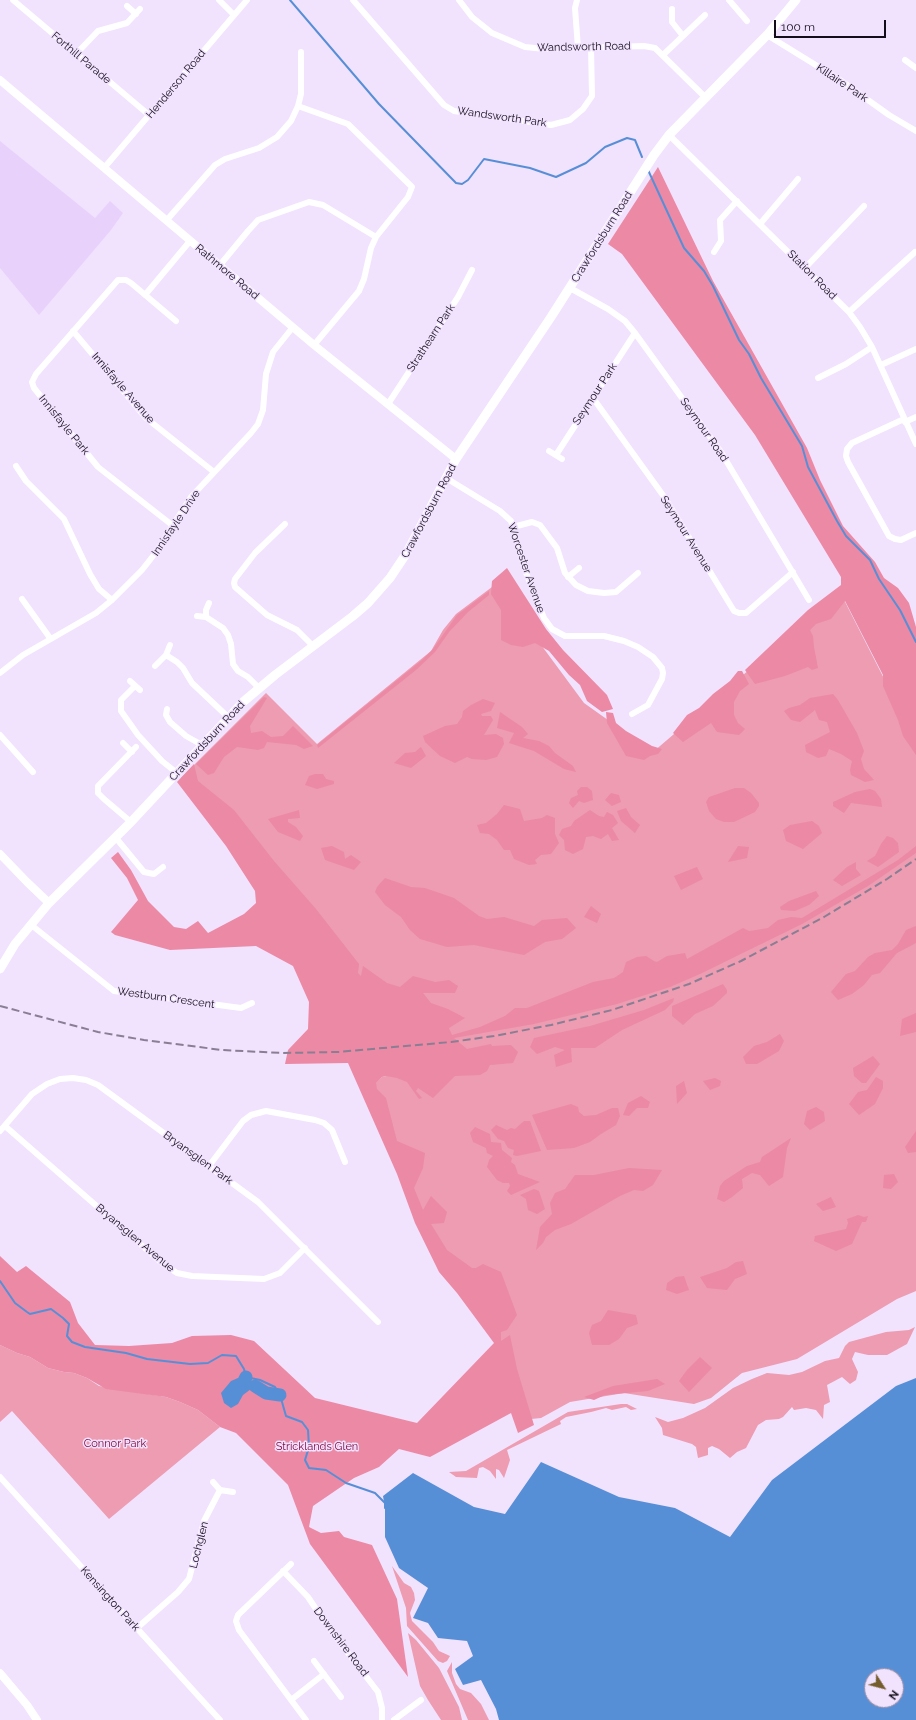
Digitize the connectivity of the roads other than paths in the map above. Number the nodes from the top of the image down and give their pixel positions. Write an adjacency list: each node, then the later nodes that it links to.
1 (13, 0): 19 (street, Forthill Parade)
2 (219, 0): 11 (street)
3 (247, 0): 11 (street, Henderson Road)
4 (352, 0): 16 (street, Wandsworth Park)
5 (459, 0): 17 (street, Wandsworth Road)
6 (577, 0): 17 (street)
7 (729, 0): 13 (street)
8 (796, 0): 14 (main road, Crawfordsburn Road)
9 (127, 6): 19 (street)
10 (672, 9): 15 (street)
11 (234, 15): 26 (street, Henderson Road)
12 (705, 15): 15 (street)
13 (747, 21)
14 (767, 35): 24 (main road, Crawfordsburn Road); 27 (street, Killaire Park)
15 (683, 36): 20 (street)
16 (591, 47): 17 (street, Wandsworth Road); 20 (street, Wandsworth Road)
17 (578, 48)
18 (301, 52): 25 (street)
19 (76, 54): 26 (street, Forthill Parade)
20 (664, 54): 24 (street, Wandsworth Road)
21 (905, 60): 22 (street)
22 (916, 68)
23 (0, 80): 29 (street, Rathmore Road)
24 (706, 98): 28 (main road, Crawfordsburn Road)
25 (298, 106): 33 (street); 35 (street)
26 (149, 115): 29 (street, Henderson Road)
27 (916, 131)
28 (669, 135): 31 (street, Station Road); 42 (main road, Crawfordsburn Road)
29 (104, 168): 33 (street, Rathmore Road)
30 (798, 179): 34 (street)
31 (737, 201): 34 (street, Station Road); 37 (street)
32 (864, 206): 40 (street)
33 (166, 221): 36 (street, Rathmore Road)
34 (760, 224): 40 (street, Station Road)
35 (376, 237): 39 (street); 49 (street)
36 (190, 241): 39 (street, Rathmore Road); 43 (street)
37 (714, 252)
38 (915, 252): 44 (street)
39 (220, 265): 46 (street, Rathmore Road)
40 (805, 268): 44 (street, Station Road)
41 (472, 270): 55 (street, Strathearn Park)
42 (570, 288): 48 (street, Seymour Road); 61 (main road, Crawfordsburn Road)
43 (145, 295): 45 (street, Innisfayle Park); 47 (street, Innisfayle Park)
44 (849, 312): 50 (street, Station Road)
45 (176, 321)
46 (293, 327): 49 (street, Rathmore Road); 64 (street, Innisfayle Drive)
47 (73, 331): 64 (street, Innisfayle Avenue); 67 (street, Innisfayle Park)
48 (635, 333): 54 (street, Seymour Park); 71 (street, Seymour Road)
49 (314, 345): 55 (street, Rathmore Road)
50 (872, 347): 52 (street, Station Road); 53 (street)
51 (916, 350): 52 (street)
52 (881, 365): 57 (street, Station Road)
53 (818, 378)
54 (593, 398): 60 (street, Seymour Park); 71 (street, Seymour Avenue)
55 (388, 404): 61 (street, Rathmore Road)
56 (916, 417): 57 (street)
57 (905, 420): 58 (street, Station Road); 69 (street)
58 (916, 444)
59 (549, 451): 60 (street)
60 (556, 455): 62 (street)
61 (456, 459): 65 (main road, Crawfordsburn Road)
62 (562, 459)
63 (16, 466): 75 (street)
64 (214, 472): 67 (street, Innisfayle Drive)
65 (446, 478): 68 (street, Worcester Avenue); 82 (main road, Crawfordsburn Road)
66 (285, 524): 82 (street)
67 (172, 525): 75 (street, Innisfayle Drive)
68 (513, 527): 73 (street); 89 (street, Worcester Avenue)
69 (916, 533)
70 (580, 568): 73 (street)
71 (793, 572): 76 (street, Seymour Road)
72 (638, 573): 73 (street)
73 (568, 578)
74 (22, 599): 80 (street)
75 (112, 600): 80 (street, Innisfayle Drive)
76 (809, 600)
77 (209, 603): 79 (street)
78 (197, 616): 79 (street)
79 (206, 617): 87 (street)
80 (50, 638): 85 (street, Innisfayle Drive)
81 (170, 645): 83 (street)
82 (313, 646): 87 (main road, Crawfordsburn Road)
83 (166, 655): 84 (street); 90 (street)
84 (155, 666)
85 (0, 673)
86 (130, 681): 95 (street)
87 (259, 688): 90 (main road, Crawfordsburn Road)
88 (167, 709): 93 (street)
89 (632, 714)
90 (228, 717): 93 (main road, Crawfordsburn Road)
91 (0, 735): 94 (street)
92 (123, 743): 96 (street)
93 (202, 746): 95 (main road, Crawfordsburn Road)
94 (33, 772)
95 (177, 773): 96 (main road, Crawfordsburn Road)
96 (131, 822): 97 (main road, Crawfordsburn Road)
97 (116, 838): 99 (street); 100 (main road, Crawfordsburn Road)
98 (0, 854): 100 (street)
99 (164, 867)
100 (49, 902): 101 (main road, Crawfordsburn Road)
101 (30, 924): 102 (main road, Crawfordsburn Road); 103 (street, Westburn Crescent)
102 (0, 969)
103 (252, 1003)
104 (5, 1126): 105 (street, Bryansglen Park); 107 (street, Bryansglen Park); 108 (street, Bryansglen Avenue)
105 (0, 1131)
106 (345, 1162): 107 (street)
107 (209, 1166): 108 (street, Bryansglen Park)
108 (305, 1248): 109 (street, Bryansglen Park)
109 (378, 1322)
110 (0, 1478): 116 (street, Kensington Park)
111 (213, 1482): 112 (street)
112 (220, 1490): 113 (street); 116 (street, Lochglen)
113 (233, 1492)
114 (291, 1564): 115 (street)
115 (283, 1572): 121 (street); 126 (street, Downshire Road)
116 (137, 1628): 124 (street, Kensington Park)
117 (314, 1661): 119 (street)
118 (0, 1673): 123 (street)
119 (324, 1674): 120 (street); 121 (street)
120 (341, 1697)
121 (291, 1700): 125 (street)
122 (421, 1700): 127 (street)
123 (37, 1720)
124 (220, 1720)
125 (306, 1720)
126 (382, 1720)
127 (394, 1720)

